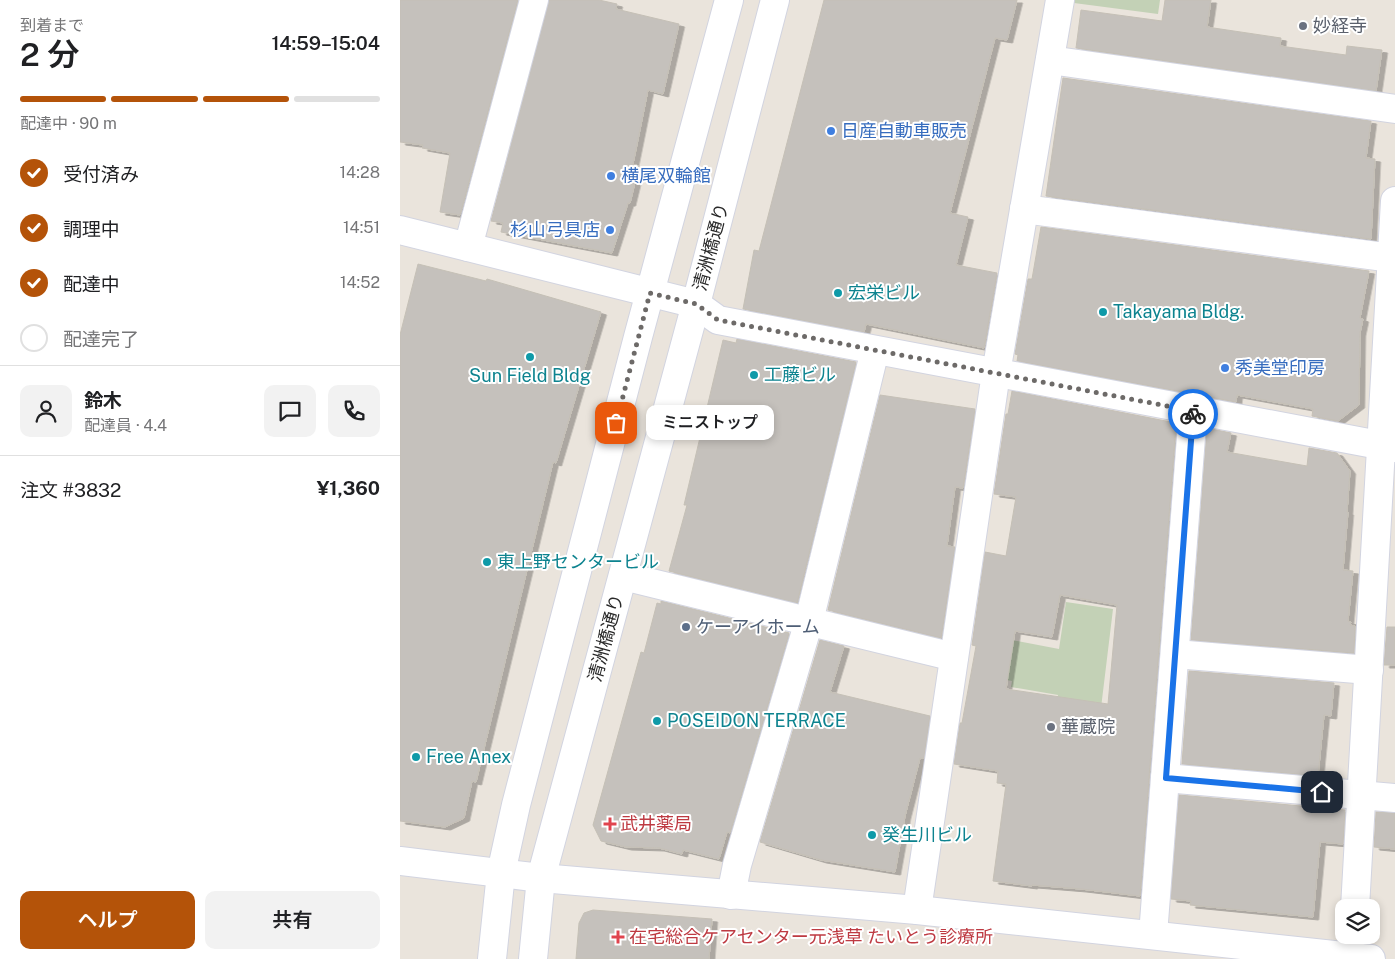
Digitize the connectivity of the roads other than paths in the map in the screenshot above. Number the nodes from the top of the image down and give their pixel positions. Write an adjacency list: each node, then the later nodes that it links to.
1 (534, 0): 10 (street)
2 (729, 0): 12 (street)
3 (775, 0): 13 (street, 清洲橋通り)
4 (1060, 0): 5 (street)
5 (1050, 60): 6 (street); 8 (street)
6 (1395, 109)
7 (1395, 201): 11 (street)
8 (1024, 209): 11 (street); 15 (street)
9 (400, 234): 10 (street)
10 (468, 247): 12 (street)
11 (1393, 264): 17 (street)
12 (650, 293): 13 (street); 28 (street)
13 (696, 304): 14 (street); 18 (street, 清洲橋通り)
14 (875, 350): 15 (street); 20 (street)
15 (996, 373): 16 (street); 22 (street)
16 (1193, 411): 17 (street); 21 (street)
17 (1388, 447): 19 (street)
18 (623, 576): 20 (street); 29 (street, 清洲橋通り)
19 (1384, 584): 23 (street)
20 (809, 621): 22 (street); 30 (street)
21 (1175, 654): 23 (street); 24 (street)
22 (954, 657): 32 (street)
23 (1369, 670): 25 (street)
24 (1166, 778): 25 (street); 33 (street)
25 (1362, 796): 26 (street); 31 (street)
26 (1395, 798)
27 (400, 861): 28 (street)
28 (501, 874): 29 (street); 35 (street)
29 (541, 878): 30 (street); 36 (street, 清洲橋通り)
30 (731, 894): 32 (street)
31 (1356, 899)
32 (917, 910): 33 (street)
33 (1154, 936): 34 (street)
34 (1357, 953)
35 (492, 959)
36 (533, 959)

